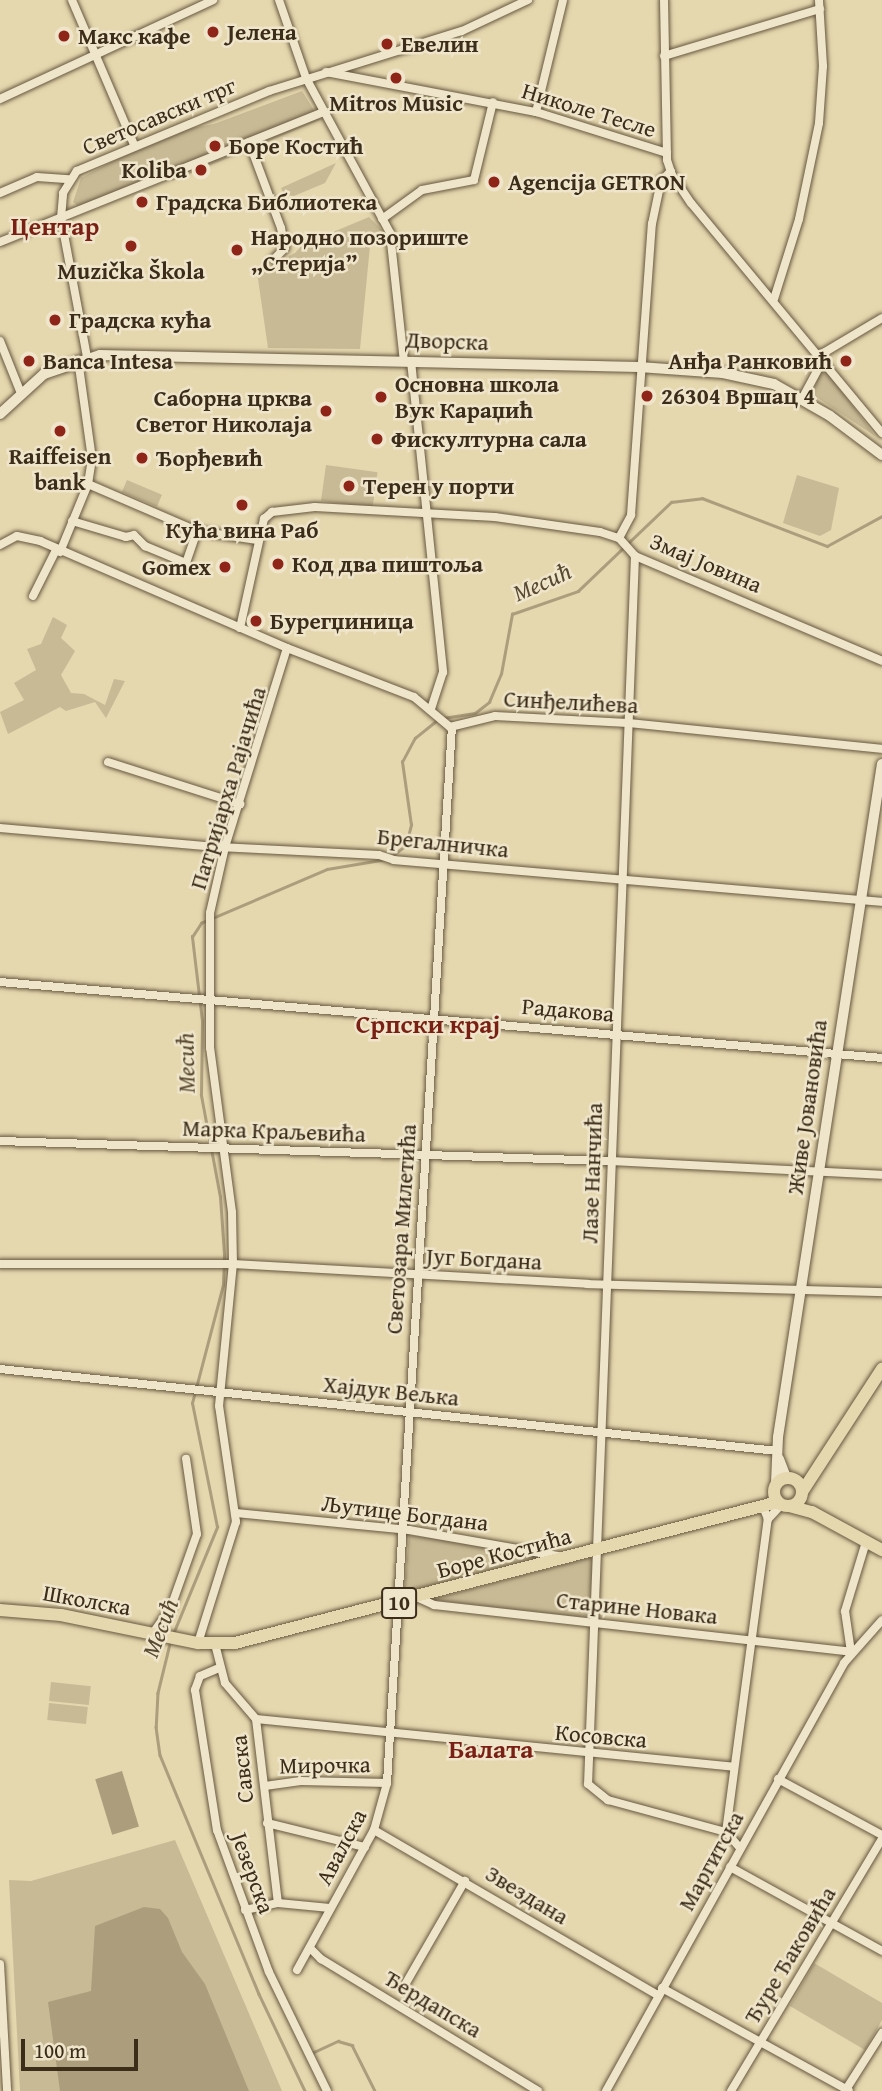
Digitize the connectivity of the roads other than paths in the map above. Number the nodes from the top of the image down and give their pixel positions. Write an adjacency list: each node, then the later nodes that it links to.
1 (72, 0): 8 (street)
2 (213, 0): 8 (street)
3 (279, 0): 11 (street)
4 (528, 0): 10 (street, Светосавски трг)
5 (563, 0): 15 (street)
6 (664, 0): 9 (street)
7 (820, 5): 9 (street); 26 (street)
8 (96, 55): 12 (street); 17 (street)
9 (664, 56): 18 (street)
10 (326, 72): 11 (street, Светосавски трг); 13 (street, Николе Тесле)
11 (306, 78): 14 (street); 17 (street, Светосавски трг)
12 (0, 99)
13 (492, 102): 15 (street, Николе Тесле); 23 (street)
14 (323, 112): 16 (street); 23 (street)
15 (536, 113): 18 (street, Николе Тесле)
16 (249, 142): 22 (street); 25 (street)
17 (134, 145): 20 (street, Светосавски трг)
18 (667, 153): 19 (street, Николе Тесле)
19 (671, 171): 26 (street, Николе Тесле); 32 (street)
20 (69, 179): 21 (street); 22 (street, Светосавски трг)
21 (0, 193)
22 (61, 218): 24 (street); 29 (street, Светосавски трг)
23 (382, 219): 31 (street)
24 (0, 242)
25 (274, 258)
26 (774, 299): 30 (street, Николе Тесле)
27 (882, 318): 30 (street)
28 (0, 341): 33 (street)
29 (82, 358): 31 (main road, Дворска); 33 (main road); 38 (street, Светосавски трг)
30 (821, 358): 34 (street); 36 (street, Николе Тесле)
31 (408, 361): 32 (main road, Дворска); 39 (street)
32 (639, 367): 34 (main road, Дворска); 43 (street)
33 (20, 391): 35 (main road)
34 (802, 399): 37 (main road, Дворска)
35 (0, 414)
36 (882, 435): 37 (street)
37 (880, 453)
38 (88, 484): 40 (street, Светосавски трг); 41 (street)
39 (428, 513): 42 (street, Змај Јовина); 43 (street, Змај Јовина); 51 (street)
40 (72, 521): 41 (street); 45 (street, Светосавски трг)
41 (197, 531): 42 (street)
42 (257, 540): 48 (street)
43 (621, 540): 46 (street, Змај Јовина)
44 (0, 545): 45 (street)
45 (58, 551): 47 (street, Светосавски трг); 48 (street)
46 (633, 553): 50 (street, Змај Јовина); 52 (street, Лазе Нанчића)
47 (33, 596)
48 (240, 628): 49 (street)
49 (287, 648): 51 (street); 57 (street, Патријарха Рајачића)
50 (882, 661)
51 (432, 712): 53 (street)
52 (628, 723): 53 (street, Синђелићева); 54 (street, Синђелићева); 61 (street, Лазе Нанчића)
53 (447, 725): 60 (street, Светозара Милетића)
54 (882, 750)
55 (108, 762): 57 (street)
56 (882, 764): 62 (main road, Живе Јовановића)
57 (240, 804): 59 (street, Патријарха Рајачића)
58 (0, 828): 59 (street, Брегалничка)
59 (225, 847): 60 (street, Брегалничка); 65 (street, Патријарха Рајачића)
60 (444, 865): 61 (street, Брегалничка); 66 (street, Светозара Милетића)
61 (624, 879): 62 (street, Брегалничка); 67 (street, Лазе Нанчића)
62 (858, 900): 63 (street, Брегалничка); 68 (main road, Живе Јовановића)
63 (882, 902)
64 (0, 982): 65 (street, Радакова)
65 (208, 999): 66 (street, Радакова); 71 (street, Патријарха Рајачића)
66 (434, 1019): 67 (street, Радакова); 72 (street, Светозара Милетића)
67 (617, 1033): 68 (street, Радакова); 73 (street, Лазе Нанчића)
68 (836, 1054): 69 (street, Радакова); 74 (main road, Живе Јовановића)
69 (882, 1058)
70 (0, 1141): 71 (street, Марка Краљевића)
71 (219, 1148): 72 (street, Марка Краљевића); 77 (street, Патријарха Рајачића)
72 (425, 1156): 73 (street, Марка Краљевића); 78 (street, Светозара Милетића)
73 (610, 1161): 74 (street, Марка Краљевића); 79 (street, Лазе Нанчића)
74 (819, 1171): 75 (street, Марка Краљевића); 80 (main road, Живе Јовановића)
75 (882, 1175)
76 (0, 1264): 77 (street, Југ Богдана)
77 (231, 1264): 78 (street, Југ Богдана); 84 (street, Патријарха Рајачића)
78 (417, 1274): 79 (street, Југ Богдана); 85 (street, Светозара Милетића)
79 (608, 1284): 80 (street, Југ Богдана); 86 (street, Лазе Нанчића)
80 (800, 1290): 81 (street, Југ Богдана); 87 (main road, Живе Јовановића)
81 (882, 1292)
82 (0, 1369): 84 (street, Хајдук Вељка)
83 (882, 1369): 89 (main road)
84 (219, 1391): 85 (street, Хајдук Вељка); 95 (street, Патријарха Рајачића)
85 (410, 1413): 86 (street, Хајдук Вељка); 97 (street, Светозара Милетића)
86 (600, 1432): 87 (street, Хајдук Вељка); 99 (street, Лазе Нанчића)
87 (778, 1454): 90 (main road, Живе Јовановића)
88 (186, 1459): 107 (street, Школска)
89 (819, 1466): 90 (main road, 10); 91 (main road)
90 (782, 1481): 91 (main road); 92 (main road); 93 (main road, Боре Костића / 10)
91 (802, 1494): 92 (main road); 94 (main road)
92 (783, 1504): 93 (main road, Боре Костића / 10); 94 (main road); 96 (street)
93 (758, 1505): 96 (street); 99 (main road, Боре Костића / 10)
94 (812, 1512): 98 (main road)
95 (236, 1513): 97 (street, Љутице Богдана); 110 (street, Патријарха Рајачића)
96 (768, 1520): 109 (street)
97 (400, 1529): 101 (street, Љутице Богдана); 103 (street, Светозара Милетића)
98 (866, 1542): 100 (main road); 112 (street)
99 (597, 1550): 101 (main road, Боре Костића / 10); 106 (street, Лазе Нанчића)
100 (882, 1550)
101 (566, 1559): 102 (main road, Боре Костића / 10)
102 (419, 1598): 103 (main road, Боре Костића / 10); 106 (street, Старине Новака)
103 (398, 1604): 111 (main road, Боре Костића / 10); 115 (street, Светозара Милетића)
104 (4, 1608): 107 (main road, Школска / 10)
105 (882, 1620): 112 (street, Маргитска)
106 (595, 1623): 109 (street, Старине Новака); 116 (street, Лазе Нанчића)
107 (157, 1634): 108 (main road, Школска / 10)
108 (182, 1639): 110 (main road, Боре Костића / 10)
109 (751, 1639): 112 (street, Старине Новака); 117 (street)
110 (198, 1643): 111 (main road, Боре Костића / 10)
111 (215, 1644): 113 (street, Савска)
112 (851, 1652): 118 (street, Маргитска)
113 (219, 1668): 114 (street, Савска); 131 (street, Језерска)
114 (256, 1720): 115 (street, Косовска); 120 (street, Савска)
115 (390, 1734): 116 (street, Косовска); 119 (street, Авалска)
116 (589, 1755): 117 (street, Косовска); 123 (street, Лазе Нанчића)
117 (734, 1767): 123 (street)
118 (778, 1779): 124 (street); 126 (street, Маргитска)
119 (387, 1783): 120 (street, Мирочка); 122 (street, Авалска)
120 (265, 1786): 121 (street, Савска)
121 (267, 1823): 125 (street); 129 (street, Савска)
122 (374, 1830): 125 (street, Авалска); 128 (street, Звездана)
123 (726, 1832): 126 (street)
124 (882, 1837): 132 (street, Ђуре Ђаковића)
125 (365, 1847): 130 (street, Авалска)
126 (740, 1847): 127 (street, Маргитска)
127 (730, 1867): 132 (street); 138 (street, Маргитска)
128 (465, 1881): 137 (street); 138 (street, Звездана)
129 (278, 1903): 130 (street); 131 (street)
130 (330, 1908): 133 (street, Авалска)
131 (246, 1910): 142 (street, Језерска)
132 (831, 1924): 134 (street); 140 (street, Ђуре Ђаковића)
133 (310, 1948): 136 (street, Авалска); 143 (street, Ђердапска)
134 (882, 1951)
135 (0, 1964): 141 (street)
136 (297, 1970)
137 (406, 1983)
138 (660, 1991): 140 (street, Звездана); 144 (street, Маргитска)
139 (882, 2033): 146 (street)
140 (761, 2043): 145 (street, Ђуре Ђаковића); 146 (street, Звездана)
141 (7, 2091)
142 (327, 2091)
143 (538, 2091)
144 (606, 2091)
145 (731, 2091)
146 (847, 2091)

